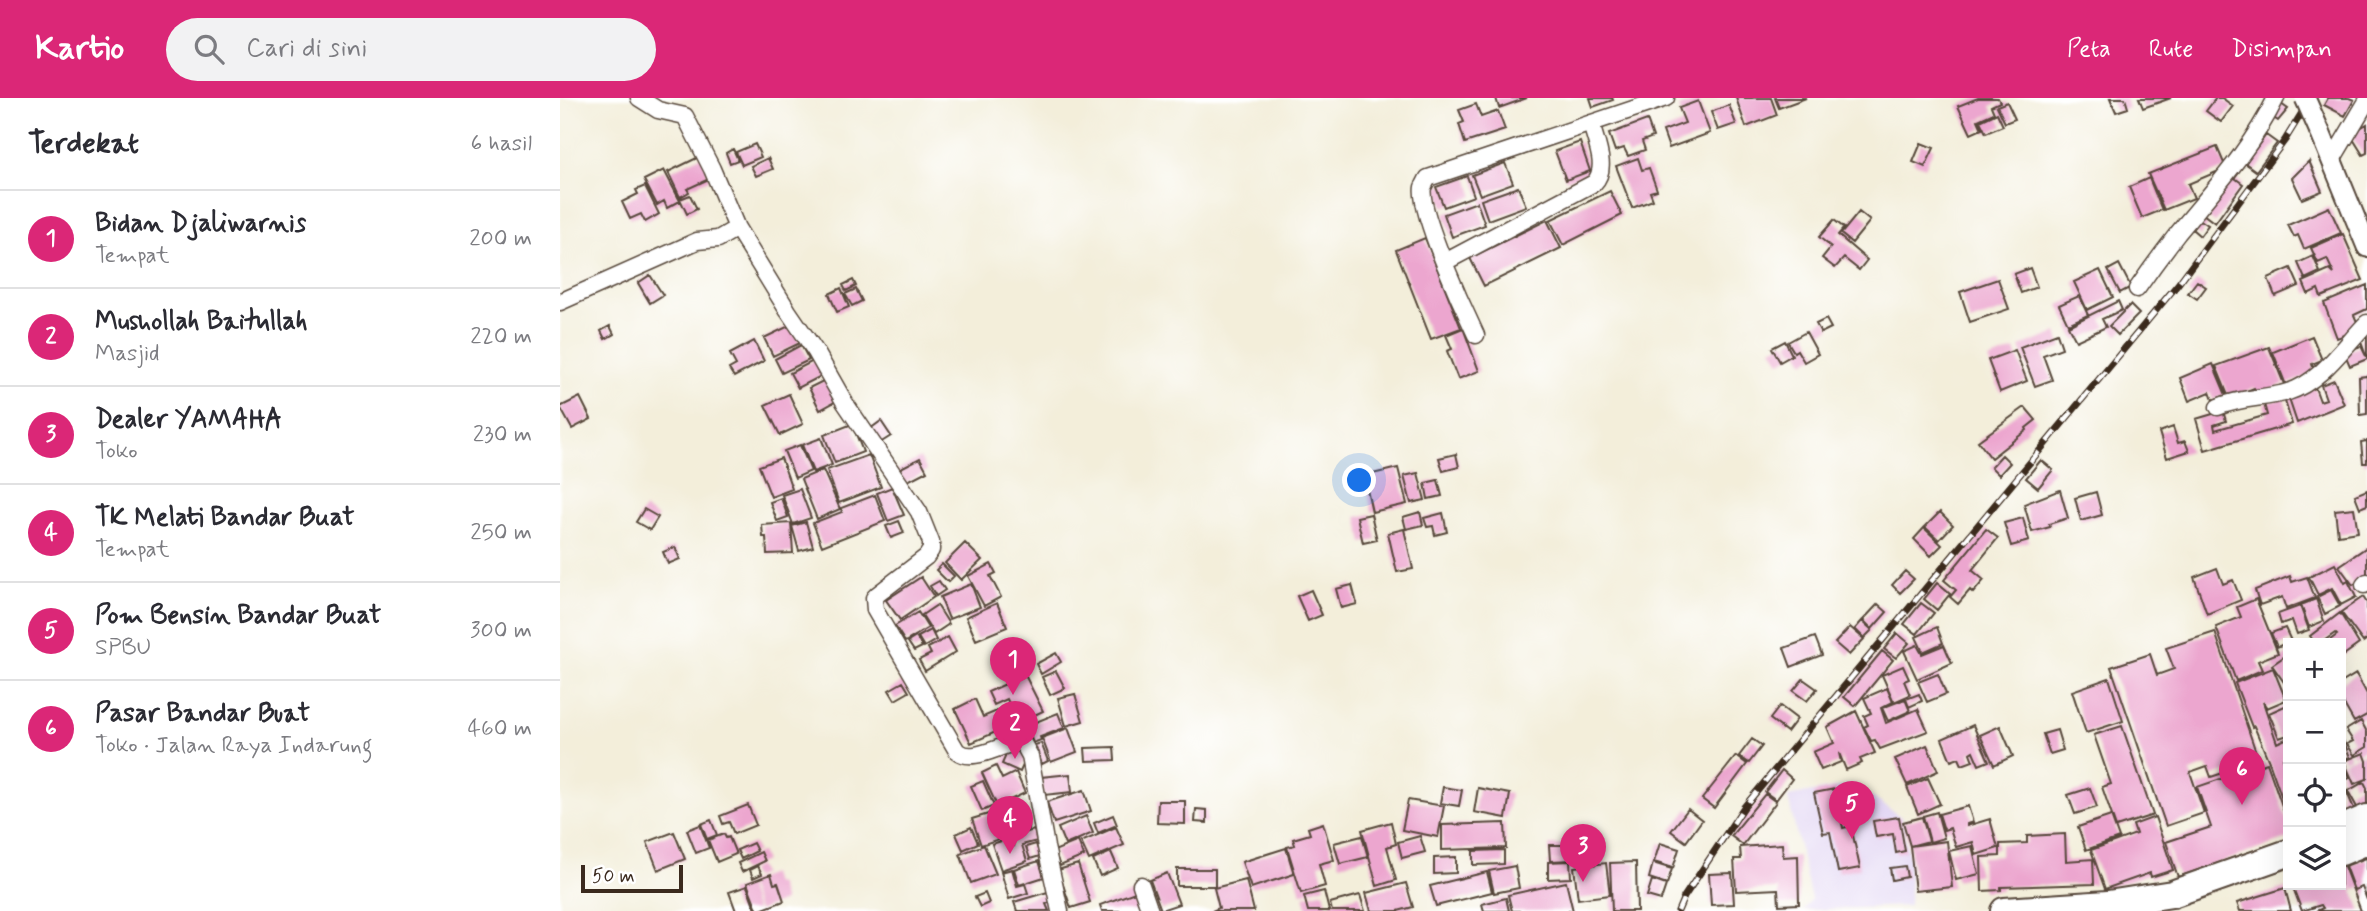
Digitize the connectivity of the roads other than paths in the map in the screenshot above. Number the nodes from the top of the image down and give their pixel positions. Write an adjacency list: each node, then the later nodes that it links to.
1 (639, 98): 8 (street)
2 (1666, 98): 6 (street)
3 (2276, 98): 11 (street)
4 (2305, 98): 7 (street, bridge)
5 (2367, 101): 7 (street)
6 (1591, 123): 10 (street); 10 (street)
7 (2332, 160): 9 (street)
8 (737, 228): 12 (street); 23 (street)
9 (2367, 247)
10 (1445, 262): 14 (street)
11 (2137, 289)
12 (560, 302)
13 (2367, 323): 15 (street)
14 (1476, 335)
15 (2218, 407)
16 (2367, 818): 17 (highway)
17 (2346, 827)
18 (2367, 841): 19 (highway)
19 (2346, 850)
20 (2283, 855): 25 (highway)
21 (2283, 874): 26 (highway)
22 (1141, 885): 24 (street)
23 (1060, 911)
24 (1150, 911)
25 (2004, 911)
26 (2162, 911)

